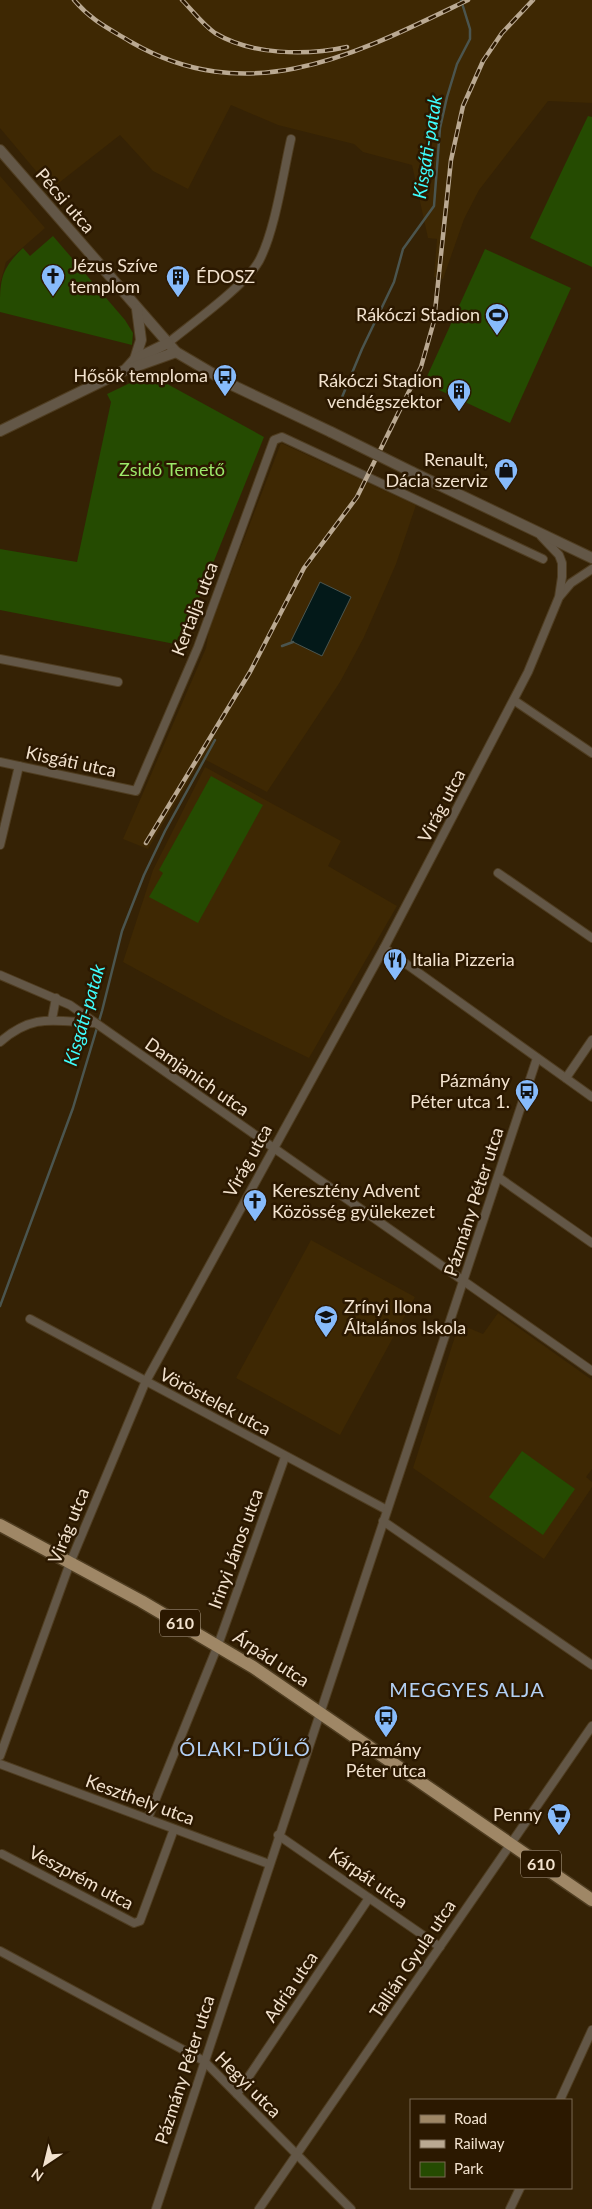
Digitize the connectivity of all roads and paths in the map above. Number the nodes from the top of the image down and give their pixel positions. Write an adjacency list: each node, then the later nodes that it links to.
1 (291, 139): 4 (street)
2 (0, 150): 3 (street, Pécsi utca)
3 (137, 308): 4 (street, Pécsi utca); 6 (street)
4 (168, 343): 5 (street, Pécsi utca); 6 (street)
5 (176, 352): 7 (street); 9 (street, Pécsi utca, bridge)
6 (135, 359): 7 (street)
7 (123, 371): 8 (street)
8 (0, 430)
9 (536, 531): 10 (street, Pécsi utca); 13 (street, Virág utca)
10 (592, 558)
11 (543, 559): 20 (street, Kertalja utca)
12 (592, 569): 13 (street, Virág utca)
13 (559, 597): 16 (street, Virág utca)
14 (0, 659): 15 (street)
15 (118, 682)
16 (514, 700): 17 (street); 24 (street, Virág utca)
17 (592, 753)
18 (0, 762): 19 (street, Kisgáti utca)
19 (19, 766): 20 (street, Kisgáti utca); 21 (street)
20 (136, 791)
21 (0, 846)
22 (498, 873): 23 (street)
23 (592, 938)
24 (384, 948): 31 (street); 34 (street, Virág utca)
25 (0, 975): 26 (street, Damjanich utca)
26 (56, 998): 27 (street); 28 (street, Damjanich utca)
27 (52, 1019): 28 (street); 30 (street)
28 (94, 1024): 34 (street, Damjanich utca)
29 (592, 1040): 32 (street)
30 (0, 1042)
31 (537, 1058): 32 (street); 35 (street, Pázmány Péter utca)
32 (566, 1078): 33 (street)
33 (592, 1097)
34 (272, 1148): 37 (street, Damjanich utca); 40 (street, Virág utca)
35 (498, 1177): 36 (street); 37 (street, Pázmány Péter utca)
36 (592, 1243)
37 (464, 1281): 39 (street, Damjanich utca); 42 (street, Pázmány Péter utca)
38 (30, 1319): 40 (street, Vöröstelek utca)
39 (592, 1371)
40 (145, 1382): 41 (street, Vöröstelek utca); 45 (street, Virág utca)
41 (286, 1457): 42 (street, Vöröstelek utca); 46 (street, Irinyi János utca)
42 (387, 1510): 43 (street, Pázmány Péter utca)
43 (383, 1521): 47 (street); 48 (street, Pázmány Péter utca)
44 (0, 1525): 45 (main road, Árpád utca / 610)
45 (70, 1562): 46 (main road, Árpád utca / 610); 50 (street, Virág utca)
46 (218, 1645): 48 (main road, Árpád utca / 610); 52 (street, Irinyi János utca)
47 (592, 1665)
48 (319, 1712): 54 (street, Pázmány Péter utca); 55 (main road, Árpád utca / 610)
49 (592, 1726): 55 (street, Tallián Gyula utca)
50 (0, 1756)
51 (0, 1764): 52 (street, Keszthely utca)
52 (148, 1818): 53 (street, Keszthely utca)
53 (174, 1829): 56 (street, Veszprém utca); 57 (street, Keszthely utca)
54 (278, 1835): 57 (street, Pázmány Péter utca); 58 (street, Kárpát utca)
55 (511, 1842): 59 (main road, 610); 60 (street, Tallián Gyula utca)
56 (2, 1854)
57 (269, 1864): 63 (street, Pázmány Péter utca)
58 (369, 1898): 60 (street, Kárpát utca); 64 (street, Adria utca)
59 (592, 1900)
60 (440, 1947): 66 (street, Tallián Gyula utca)
61 (0, 1951): 63 (street, Hegyi utca)
62 (592, 2030): 65 (street)
63 (204, 2060): 64 (street, Hegyi utca); 68 (street, Pázmány Péter utca)
64 (237, 2094): 66 (street, Hegyi utca)
65 (560, 2099)
66 (297, 2154): 69 (street, Tallián Gyula utca); 70 (street, Hegyi utca)
67 (520, 2189): 71 (street)
68 (156, 2209)
69 (259, 2209)
70 (350, 2209)
71 (510, 2209)

